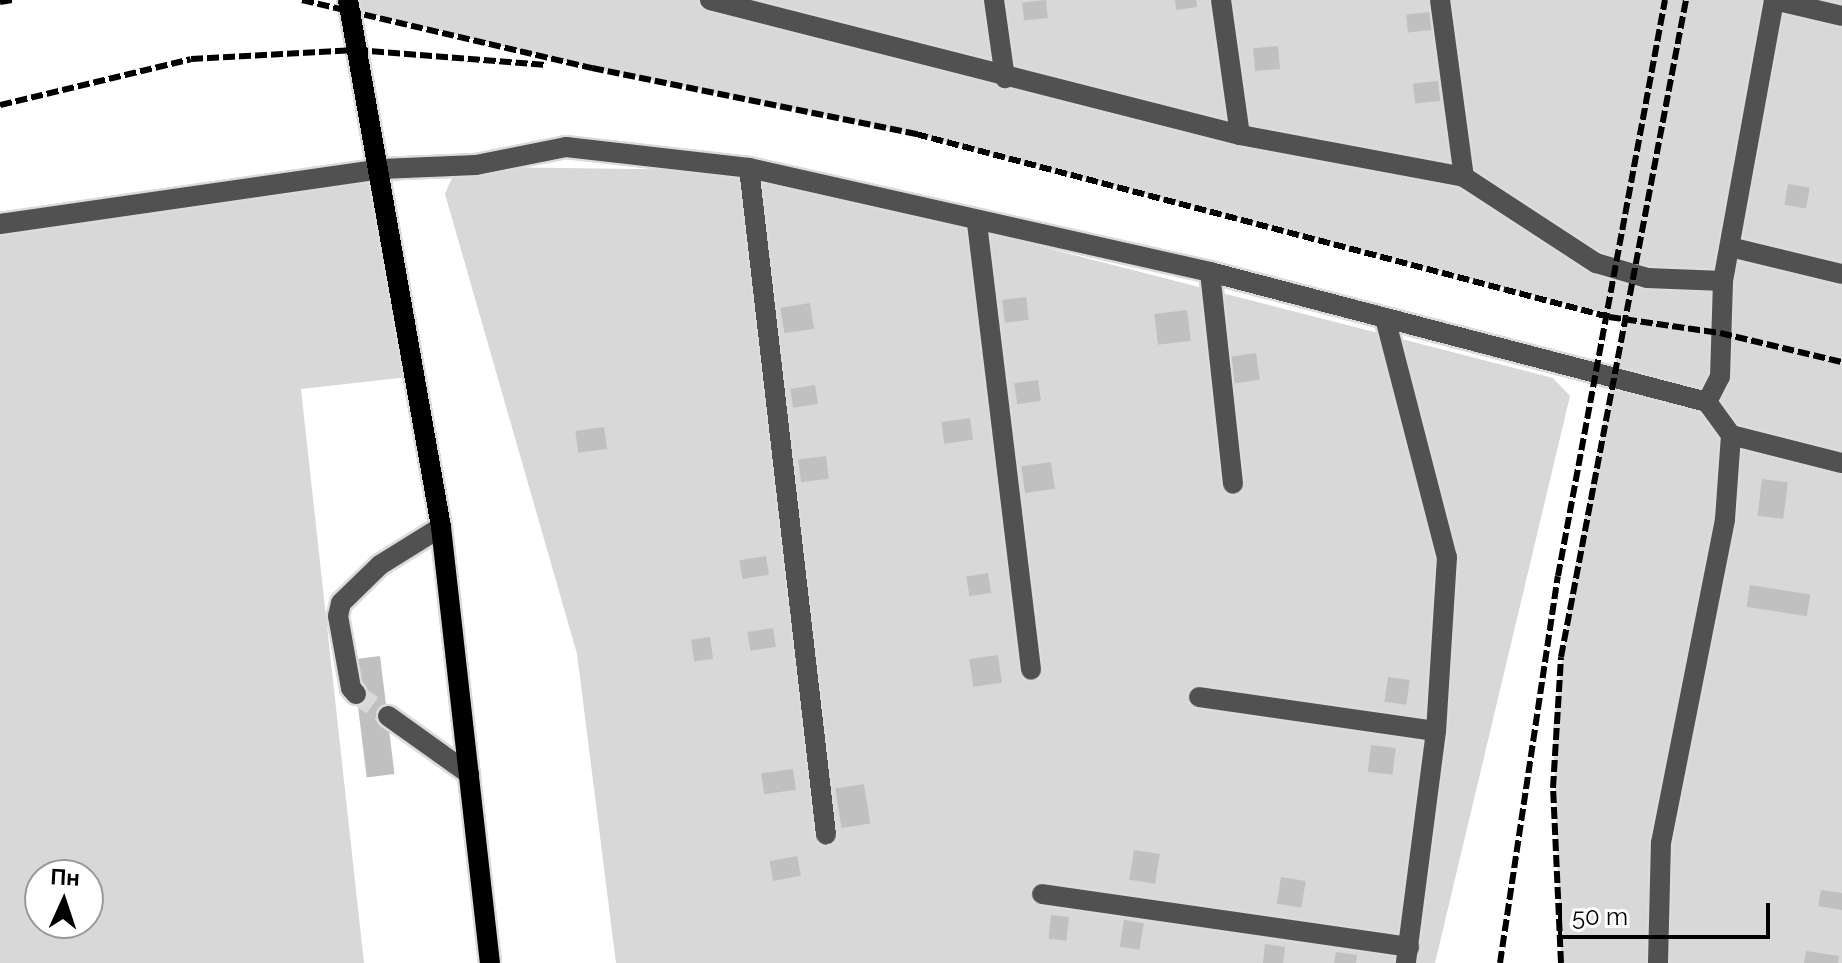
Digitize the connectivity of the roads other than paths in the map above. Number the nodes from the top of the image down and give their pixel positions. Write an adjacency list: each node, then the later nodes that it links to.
1 (348, 0): 12 (main road)
2 (710, 0): 7 (lane)
3 (994, 0): 9 (lane)
4 (1221, 0): 10 (lane)
5 (1440, 0): 13 (lane)
6 (1774, 0): 8 (lane); 16 (lane)
7 (771, 8): 9 (lane)
8 (1842, 16)
9 (1005, 78): 10 (lane)
10 (1240, 135): 13 (lane)
11 (749, 168): 12 (lane); 14 (lane); 32 (lane)
12 (381, 169): 15 (lane); 25 (main road)
13 (1464, 177): 19 (lane)
14 (977, 223): 17 (lane); 26 (lane)
15 (0, 224)
16 (1730, 247): 18 (lane); 19 (lane)
17 (1210, 272): 20 (lane); 24 (lane)
18 (1842, 274)
19 (1723, 281): 21 (lane)
20 (1385, 318): 21 (lane); 30 (lane)
21 (1707, 402): 22 (lane)
22 (1731, 435): 23 (lane); 36 (lane)
23 (1842, 463)
24 (1233, 484)
25 (441, 527): 27 (lane); 31 (main road)
26 (1031, 670)
27 (356, 694)
28 (1199, 697): 30 (lane)
29 (388, 716): 31 (lane)
30 (1436, 731): 34 (lane)
31 (469, 774): 35 (main road)
32 (826, 835)
33 (1042, 894): 34 (lane)
34 (1408, 955)
35 (490, 963)
36 (1658, 963)

